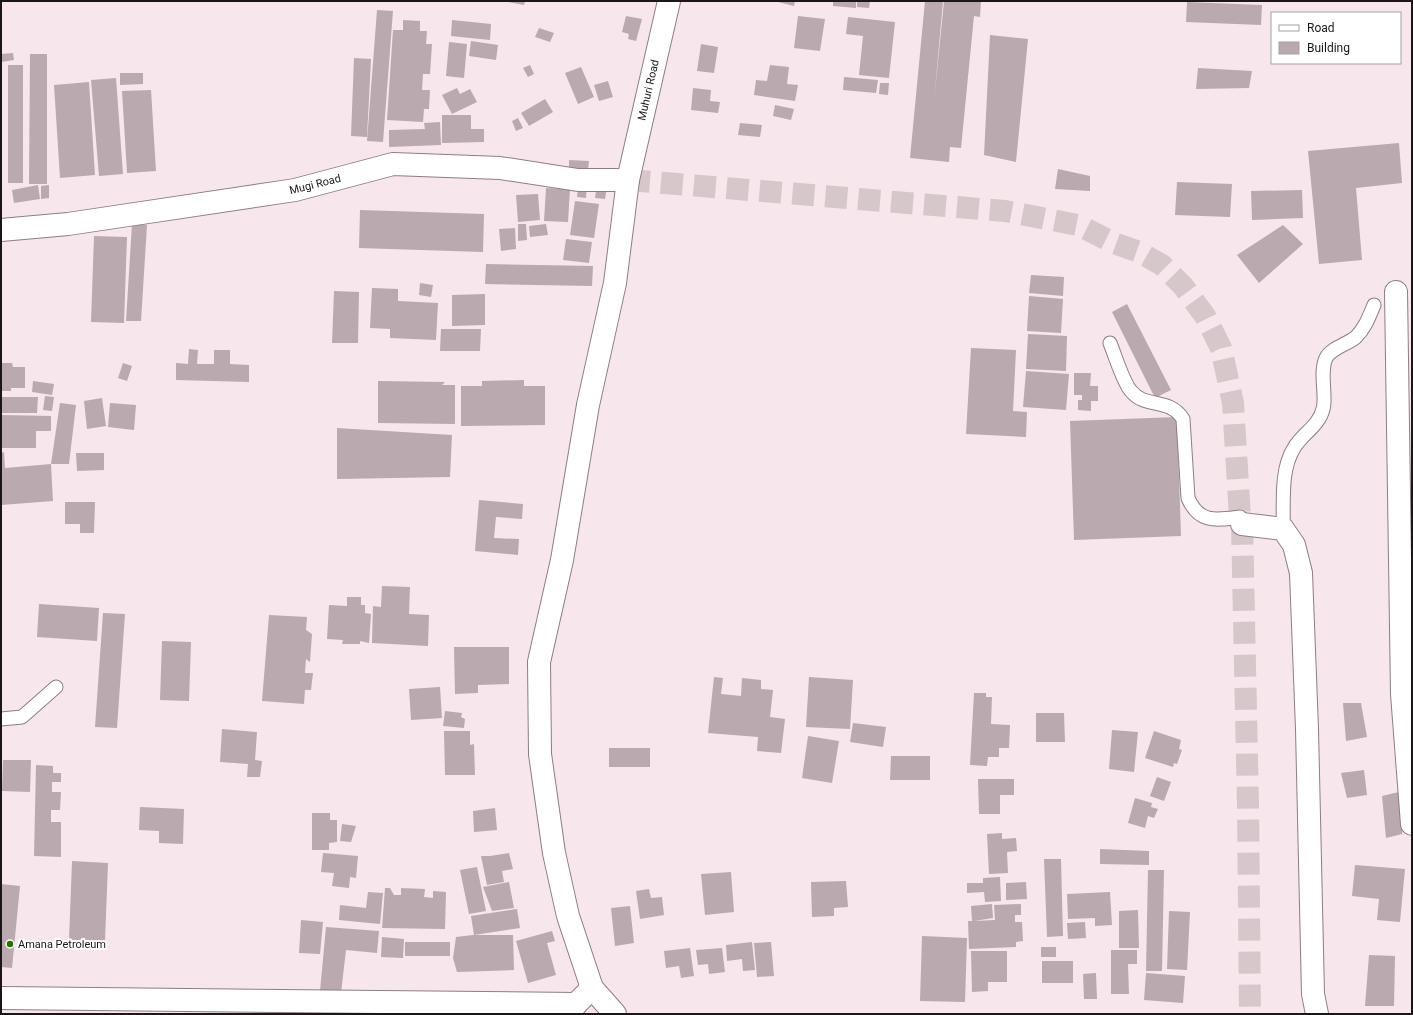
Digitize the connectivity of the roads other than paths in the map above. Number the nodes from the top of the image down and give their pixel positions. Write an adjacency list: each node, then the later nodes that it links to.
1 (669, 1): 2 (street, Muhuri Road)
2 (628, 180): 3 (street, Mugi Road); 12 (street, Muhuri Road)
3 (1, 230)
4 (1396, 292): 11 (street)
5 (1374, 305): 8 (lane)
6 (1110, 343): 7 (lane)
7 (1241, 520): 8 (street)
8 (1283, 529): 17 (street)
9 (56, 687): 10 (lane)
10 (1, 719)
11 (1412, 824)
12 (592, 988): 15 (street); 16 (street)
13 (1, 998): 14 (street)
14 (115, 1007): 15 (street)
15 (573, 1009)
16 (615, 1014)
17 (1318, 1014)

